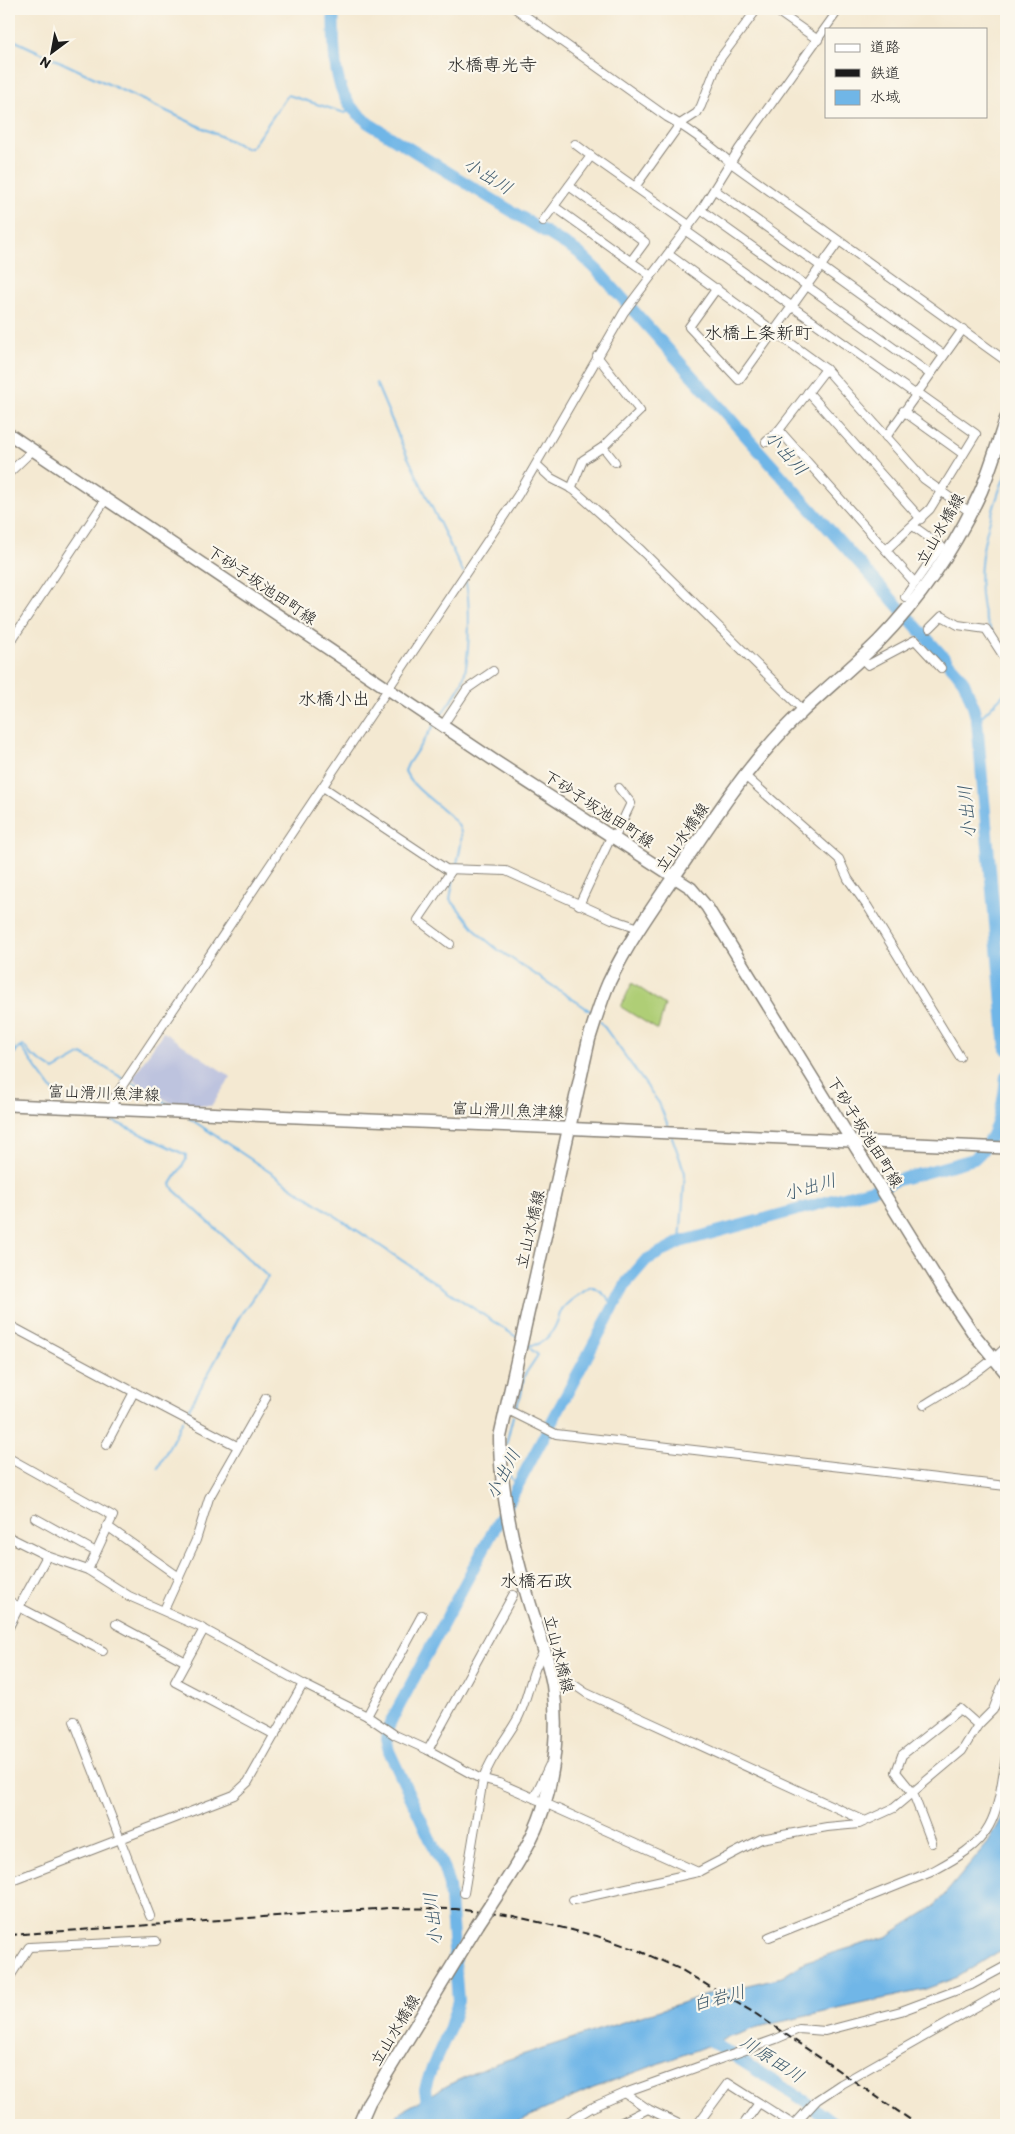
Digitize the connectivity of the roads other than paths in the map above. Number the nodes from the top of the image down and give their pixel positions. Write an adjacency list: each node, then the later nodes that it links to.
1 (516, 9): 8 (street)
2 (756, 9): 8 (street)
3 (774, 9): 7 (street)
4 (839, 9): 5 (street)
5 (826, 28)
6 (825, 30): 7 (street)
7 (818, 40): 11 (street)
8 (680, 124): 11 (street); 13 (street)
9 (576, 144): 10 (street)
10 (591, 156): 12 (street); 13 (street)
11 (731, 163): 14 (street); 19 (street)
12 (569, 186): 15 (street); 21 (street)
13 (635, 186): 18 (street)
14 (715, 190): 16 (street); 22 (street)
15 (555, 206): 17 (street); 21 (street)
16 (700, 210): 18 (street); 24 (street)
17 (543, 222)
18 (688, 228): 20 (street); 26 (street)
19 (839, 241): 22 (street); 27 (street)
20 (668, 254): 23 (street); 25 (street)
21 (632, 261): 23 (street)
22 (821, 266): 24 (street); 29 (street)
23 (651, 276): 30 (street)
24 (807, 287): 26 (street); 33 (street)
25 (717, 288): 28 (street); 28 (street)
26 (793, 307): 28 (street); 35 (street)
27 (963, 330): 29 (street); 31 (street)
28 (776, 331): 32 (street)
29 (944, 354): 33 (street)
30 (597, 356): 42 (street); 46 (street)
31 (1006, 360)
32 (826, 369): 34 (street); 40 (street)
33 (930, 374): 35 (street)
34 (808, 392): 38 (street); 52 (street)
35 (916, 393): 36 (street); 44 (street)
36 (903, 411): 40 (street); 44 (street)
37 (1006, 419): 51 (main road, 立山水橋線)
38 (779, 430): 41 (street); 54 (street)
39 (9, 434): 43 (main road, 下砂子坂池田町線)
40 (886, 437): 49 (street)
41 (766, 442)
42 (603, 447): 45 (street); 48 (street)
43 (33, 450): 47 (street); 50 (main road, 下砂子坂池田町線)
44 (963, 454): 49 (street)
45 (614, 462)
46 (537, 465): 48 (street); 63 (street)
47 (9, 473)
48 (571, 489): 64 (street)
49 (941, 492): 51 (street); 52 (street)
50 (106, 499): 58 (street); 63 (main road, 下砂子坂池田町線)
51 (970, 512): 56 (main road, 立山水橋線)
52 (921, 519): 53 (street)
53 (913, 526): 54 (street); 55 (street)
54 (886, 550): 55 (street)
55 (915, 583): 56 (street)
56 (907, 601): 59 (main road, 立山水橋線)
57 (930, 628): 60 (street)
58 (9, 644)
59 (861, 658): 61 (street); 64 (main road, 立山水橋線)
60 (1006, 660)
61 (941, 668)
62 (493, 671): 65 (street)
63 (389, 688): 65 (main road, 下砂子坂池田町線); 67 (street)
64 (803, 710): 66 (main road, 立山水橋線)
65 (443, 725): 69 (main road, 下砂子坂池田町線)
66 (745, 776): 71 (main road, 立山水橋線); 75 (street)
67 (323, 788): 70 (street); 77 (street)
68 (619, 788): 69 (street)
69 (612, 838): 71 (main road, 下砂子坂池田町線); 72 (street)
70 (452, 870): 72 (street); 74 (street)
71 (675, 876): 73 (main road, 立山水橋線); 79 (main road, 下砂子坂池田町線)
72 (579, 904): 73 (street)
73 (639, 928): 78 (main road, 立山水橋線)
74 (450, 944)
75 (960, 1057)
76 (9, 1105): 77 (main road, 富山滑川魚津線)
77 (113, 1110): 78 (main road, 富山滑川魚津線)
78 (568, 1129): 79 (main road, 富山滑川魚津線); 88 (main road, 立山水橋線)
79 (851, 1141): 80 (main road, 富山滑川魚津線); 83 (main road, 下砂子坂池田町線)
80 (1004, 1148)
81 (9, 1325): 85 (street)
82 (1006, 1348): 83 (street)
83 (994, 1360): 84 (main road, 下砂子坂池田町線); 87 (street)
84 (1006, 1373)
85 (134, 1392): 89 (street); 90 (street)
86 (266, 1398): 90 (street)
87 (924, 1404)
88 (506, 1409): 92 (street); 109 (main road, 立山水橋線)
89 (106, 1445)
90 (237, 1446): 99 (street)
91 (9, 1458): 94 (street)
92 (1006, 1486)
93 (35, 1518): 96 (street)
94 (107, 1526): 96 (street); 99 (street)
95 (9, 1537): 97 (street)
96 (96, 1552): 98 (street)
97 (47, 1556): 98 (street); 102 (street)
98 (88, 1570): 103 (street)
99 (179, 1577): 103 (street)
100 (513, 1595): 118 (street)
101 (9, 1601): 102 (street)
102 (19, 1607): 106 (street); 108 (street)
103 (164, 1610): 107 (street)
104 (422, 1615): 114 (street)
105 (116, 1624): 110 (street)
106 (9, 1627)
107 (204, 1629): 110 (street); 113 (street)
108 (103, 1651)
109 (543, 1653): 111 (main road, 立山水橋線); 121 (street)
110 (186, 1662): 117 (street)
111 (548, 1667): 119 (main road, 立山水橋線); 124 (street)
112 (1006, 1680): 116 (street)
113 (303, 1684): 114 (street); 117 (street)
114 (367, 1716): 118 (street)
115 (74, 1721): 125 (street)
116 (978, 1725): 122 (street); 122 (street)
117 (274, 1735): 125 (street)
118 (428, 1750): 121 (street)
119 (554, 1756): 121 (street); 143 (main road, 立山水橋線, bridge)
120 (1006, 1757): 132 (street)
121 (483, 1779): 129 (street)
122 (913, 1793): 124 (street); 126 (street)
123 (549, 1805): 127 (street)
124 (865, 1821): 127 (street)
125 (120, 1839): 128 (street); 131 (street)
126 (932, 1843)
127 (698, 1872): 130 (street)
128 (9, 1882)
129 (464, 1893)
130 (573, 1900)
131 (150, 1916)
132 (769, 1937)
133 (156, 1941): 135 (street)
134 (1006, 1966): 137 (street)
135 (9, 1978)
136 (1006, 1990): 141 (street)
137 (625, 2093): 139 (street); 144 (street)
138 (758, 2103): 141 (street); 147 (street); 148 (street)
139 (648, 2109): 145 (street); 146 (street)
140 (9, 2118): 142 (street)
141 (787, 2124)
142 (14, 2125)
143 (359, 2125)
144 (562, 2125)
145 (616, 2125)
146 (681, 2125)
147 (696, 2125)
148 (743, 2125)

